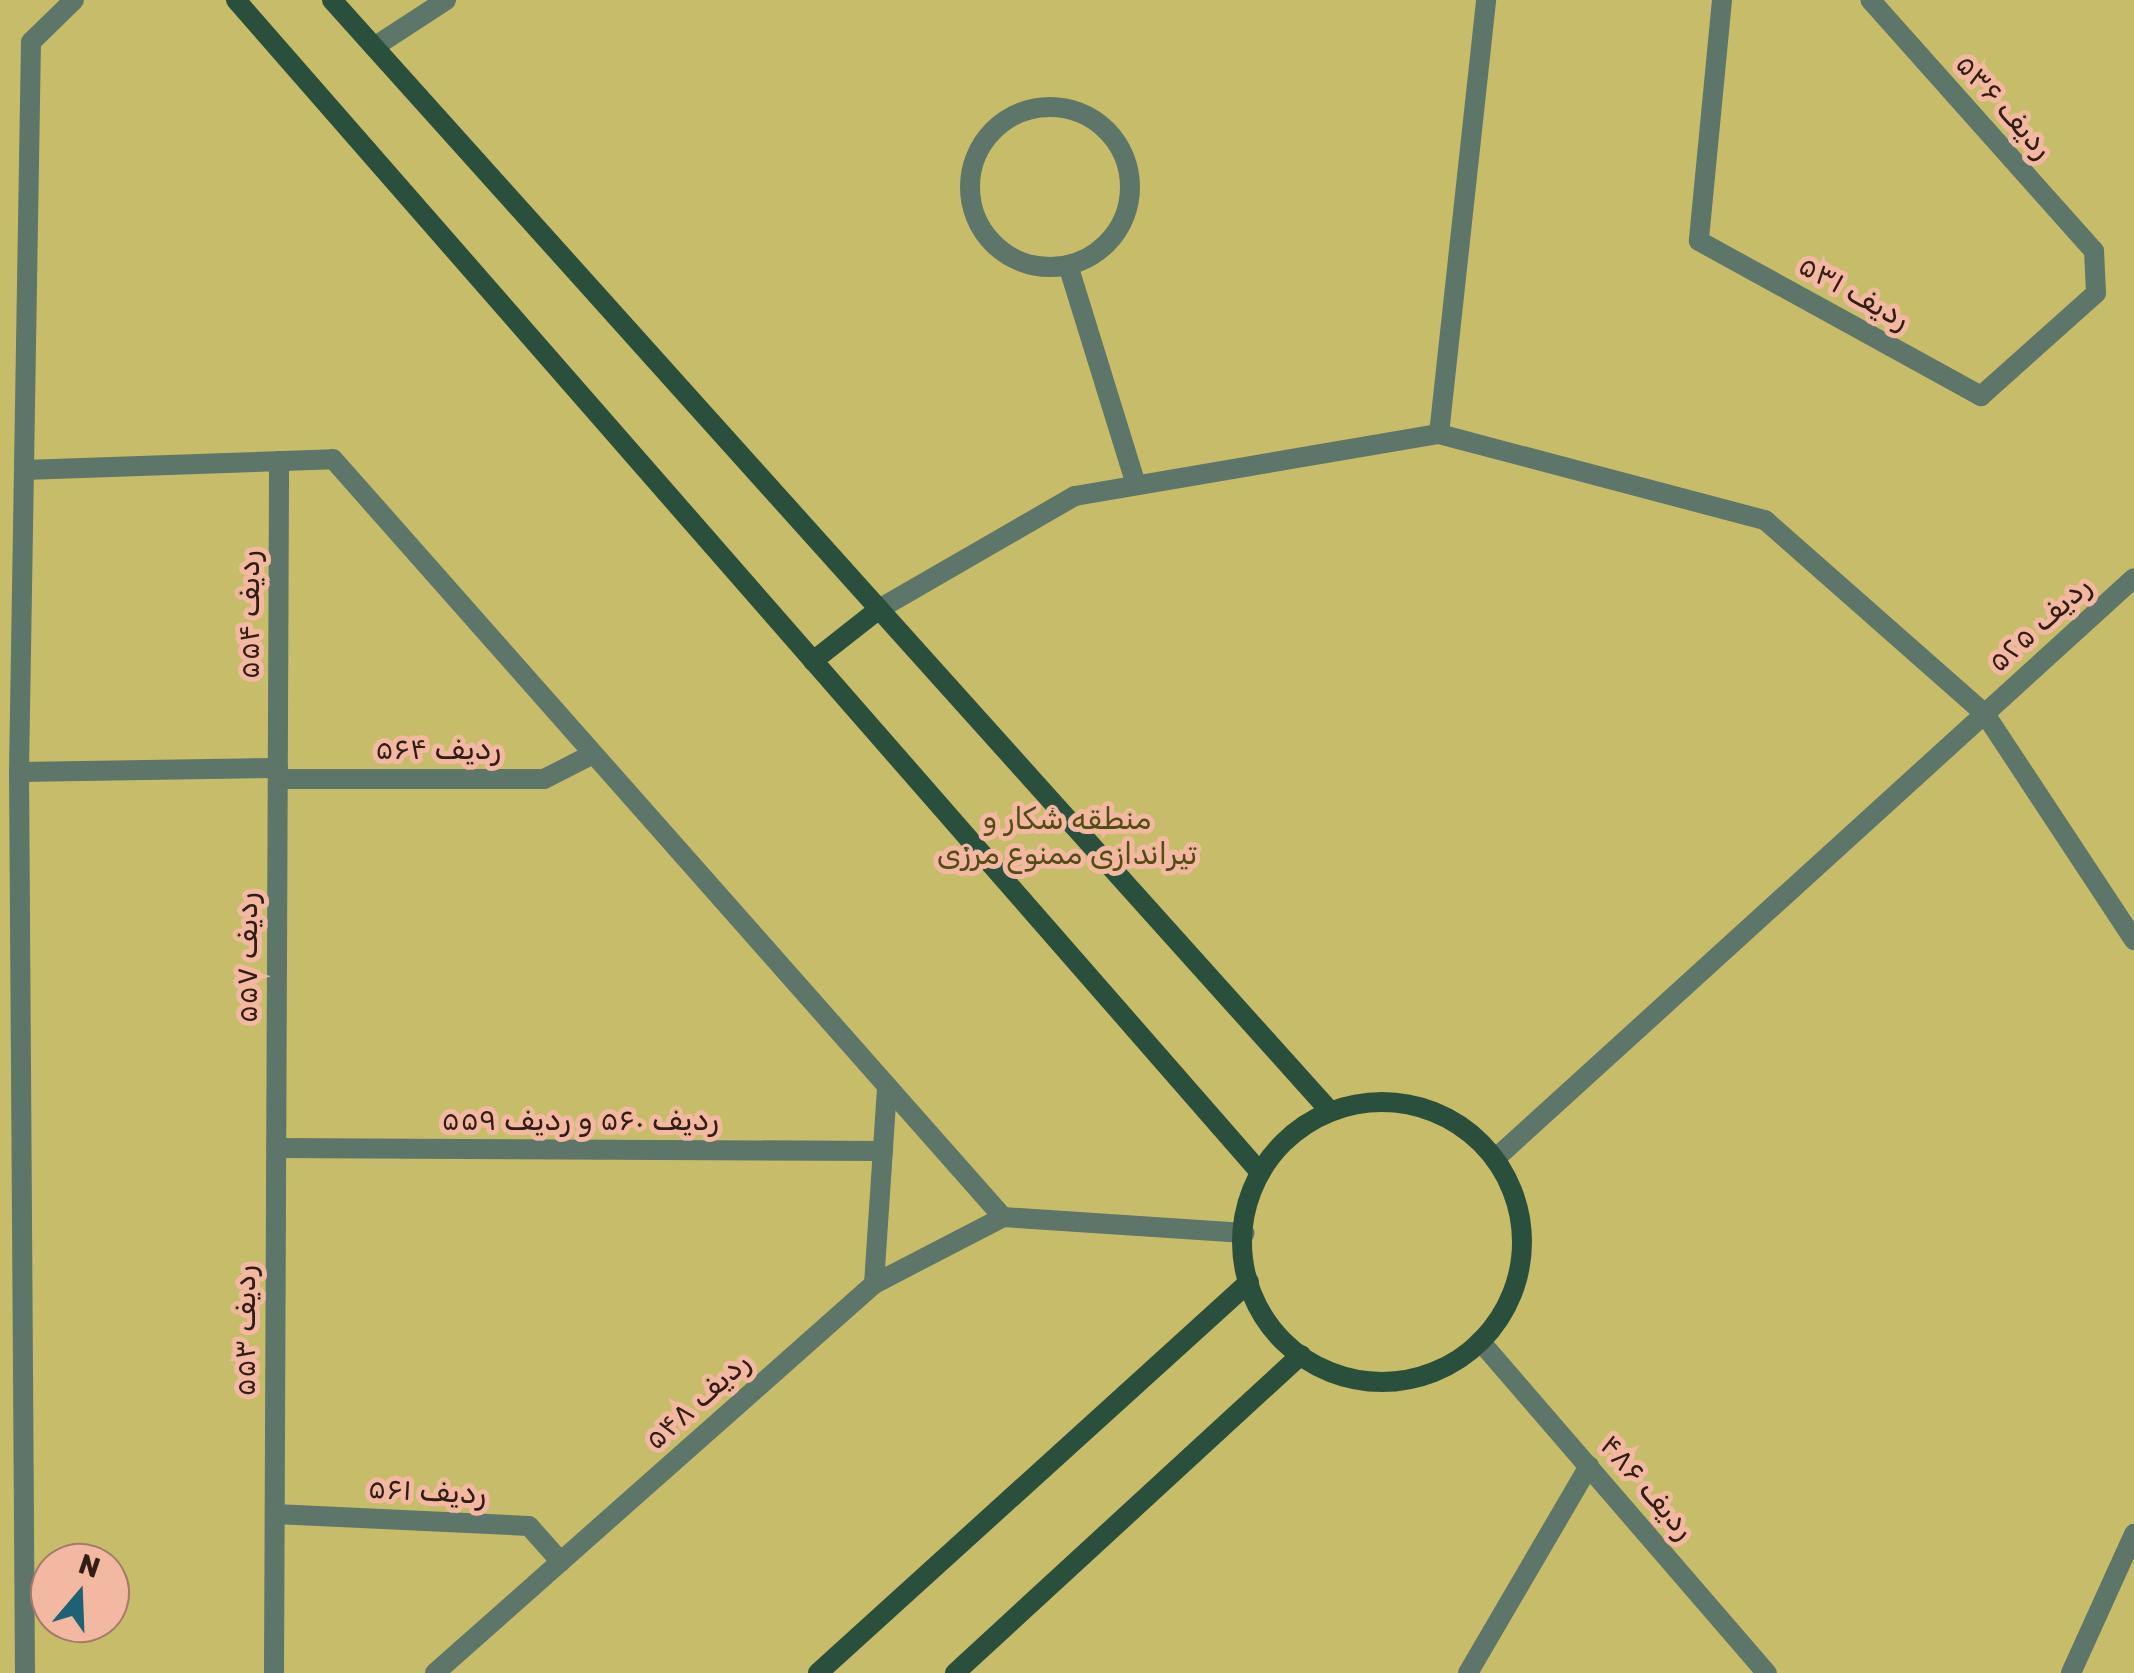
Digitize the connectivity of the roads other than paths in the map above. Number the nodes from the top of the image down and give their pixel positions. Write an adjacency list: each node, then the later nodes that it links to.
1 (74, 0): 13 (street)
2 (236, 0): 17 (street)
3 (332, 0): 8 (street)
4 (446, 0): 8 (street)
5 (1486, 0): 11 (street)
6 (1722, 0): 10 (street, ردیف ۵۳۱)
7 (1870, 0): 10 (street, ردیف ۵۳۶)
8 (374, 47): 16 (street)
9 (1068, 265): 9 (street); 14 (street)
10 (1981, 396)
11 (1440, 434): 14 (street); 18 (street)
12 (279, 461): 13 (street); 19 (street); 21 (street, ردیف ۵۵۴)
13 (24, 470): 20 (street)
14 (1136, 485): 16 (street)
15 (2134, 578): 18 (street, ردیف ۵۲۵)
16 (879, 609): 17 (street); 24 (street)
17 (813, 660): 28 (street)
18 (1985, 714): 22 (street); 27 (street, ردیف ۵۲۵)
19 (593, 754): 21 (street, ردیف ۵۶۴); 23 (street)
20 (19, 772): 21 (street, ردیف ۵۶۴); 39 (street)
21 (278, 774): 25 (street, ردیف ۵۵۷)
22 (2134, 940)
23 (888, 1087): 26 (street); 29 (street)
24 (1330, 1111): 27 (street); 28 (street)
25 (276, 1148): 26 (street, ردیف ۵۶۰ و ردیف ۵۵۹); 36 (street, ردیف ۵۵۳)
26 (883, 1152): 32 (street)
27 (1496, 1158): 33 (street)
28 (1260, 1172): 30 (street)
29 (1003, 1217): 30 (street); 32 (street, ردیف ۵۴۸)
30 (1244, 1233): 31 (street)
31 (1250, 1282): 34 (street); 42 (street)
32 (874, 1284): 38 (street, ردیف ۵۴۸)
33 (1480, 1341): 34 (street); 35 (street, ردیف ۴۸۶)
34 (1301, 1355): 43 (street)
35 (1589, 1466): 44 (street); 45 (street, ردیف ۴۸۶)
36 (274, 1514): 38 (street, ردیف ۵۶۱); 40 (street, ردیف ۵۵۳)
37 (2134, 1534): 46 (street)
38 (560, 1562): 41 (street, ردیف ۵۴۸)
39 (25, 1673)
40 (274, 1673)
41 (435, 1673)
42 (818, 1673)
43 (955, 1673)
44 (1468, 1673)
45 (1767, 1673)
46 (2072, 1673)

